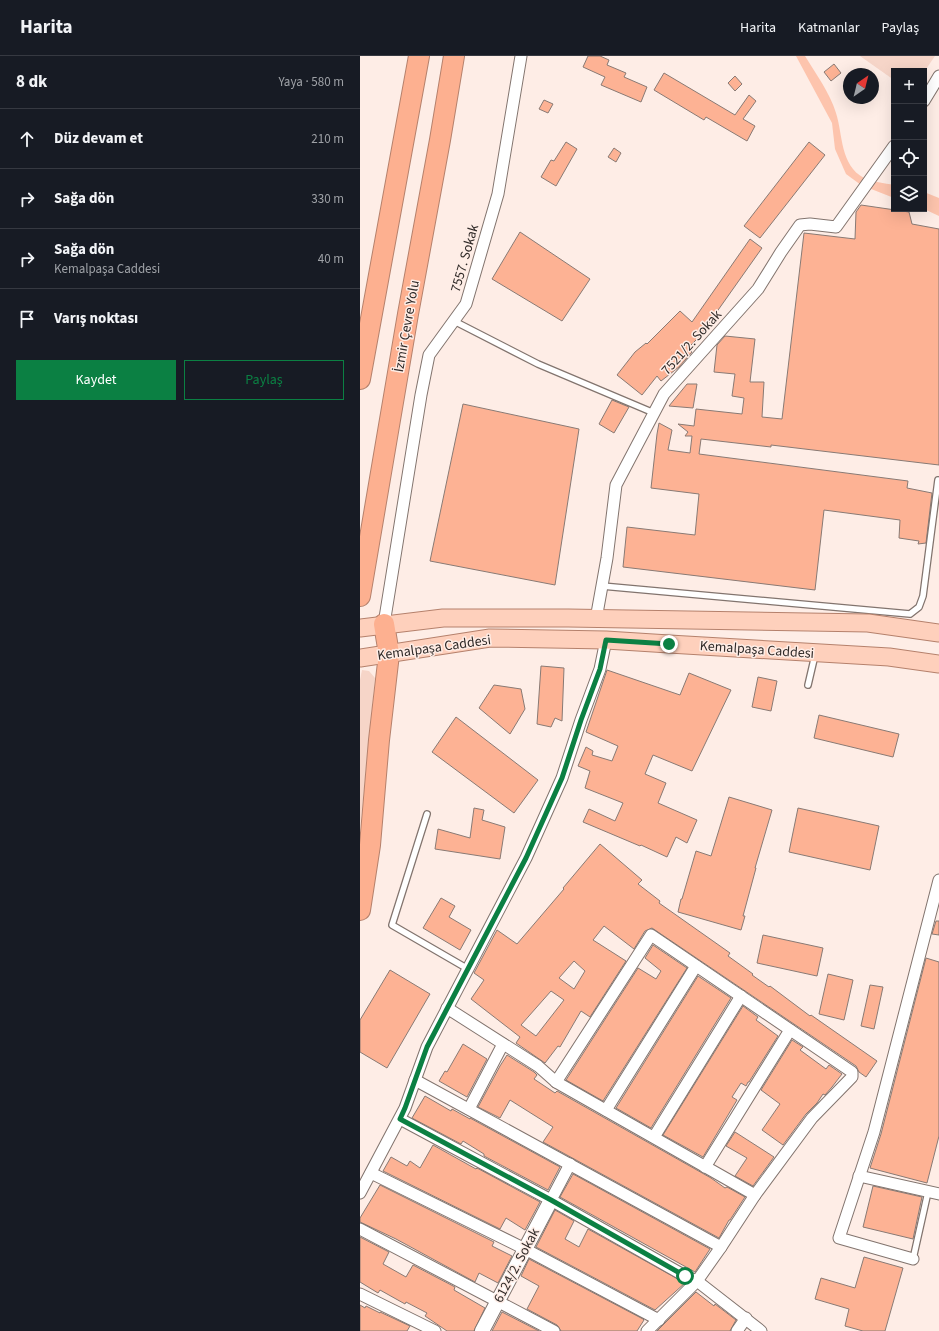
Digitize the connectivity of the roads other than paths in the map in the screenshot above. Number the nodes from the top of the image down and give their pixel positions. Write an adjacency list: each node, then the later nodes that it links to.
1 (419, 56): 8 (highway)
2 (454, 56): 12 (highway, İzmir Çevre Yolu)
3 (521, 56): 7 (street, 7557. Sokak)
4 (939, 76): 5 (street)
5 (927, 96)
6 (891, 150): 9 (street, 7521/2. Sokak)
7 (454, 321): 9 (lane); 14 (street, 7557. Sokak)
8 (360, 379)
9 (654, 413): 11 (street, 7521/2. Sokak)
10 (938, 480): 11 (lane)
11 (602, 586): 13 (street, 7521/2. Sokak)
12 (360, 596)
13 (596, 619): 14 (main road, Kemalpaşa Caddesi); 16 (main road, Kemalpaşa Caddesi)
14 (384, 624): 15 (main road, Kemalpaşa Caddesi); 19 (highway)
15 (360, 628)
16 (939, 632)
17 (606, 640): 18 (main road, Kemalpaşa Caddesi); 19 (main road, Kemalpaşa Caddesi); 27 (street)
18 (815, 653): 21 (main road, Kemalpaşa Caddesi); 22 (lane)
19 (389, 654): 20 (main road, Kemalpaşa Caddesi); 25 (highway)
20 (360, 658)
21 (939, 664)
22 (808, 685)
23 (427, 814): 27 (lane)
24 (939, 880): 41 (street)
25 (360, 910)
26 (696, 966): 28 (street); 33 (street); 35 (street)
27 (468, 969): 29 (street)
28 (742, 996): 30 (street); 37 (street)
29 (447, 1008): 31 (street); 32 (street)
30 (790, 1030): 39 (street); 44 (street)
31 (503, 1044): 33 (street); 34 (street)
32 (415, 1080): 34 (street); 36 (street)
33 (556, 1082): 35 (street)
34 (469, 1109): 38 (street)
35 (606, 1110): 37 (street)
36 (400, 1119): 40 (street); 45 (street)
37 (654, 1138): 39 (street)
38 (570, 1164): 45 (street); 47 (street)
39 (705, 1167): 44 (street)
40 (371, 1173): 42 (street); 48 (street)
41 (859, 1176): 43 (street); 49 (street)
42 (360, 1193)
43 (934, 1193): 49 (lane)
44 (755, 1195): 47 (street)
45 (551, 1200): 48 (street, 6124/2. Sokak); 50 (street)
46 (360, 1229): 52 (street)
47 (721, 1247): 50 (street)
48 (525, 1249): 52 (street, 6124/2. Sokak); 54 (street)
49 (912, 1259)
50 (697, 1281): 53 (street); 54 (street)
51 (360, 1294): 55 (street)
52 (497, 1302): 56 (street, 6124/2. Sokak); 57 (street)
53 (746, 1318): 59 (street); 60 (street)
54 (659, 1320): 58 (street)
55 (435, 1331)
56 (482, 1331)
57 (554, 1331)
58 (647, 1331)
59 (736, 1331)
60 (761, 1331)

